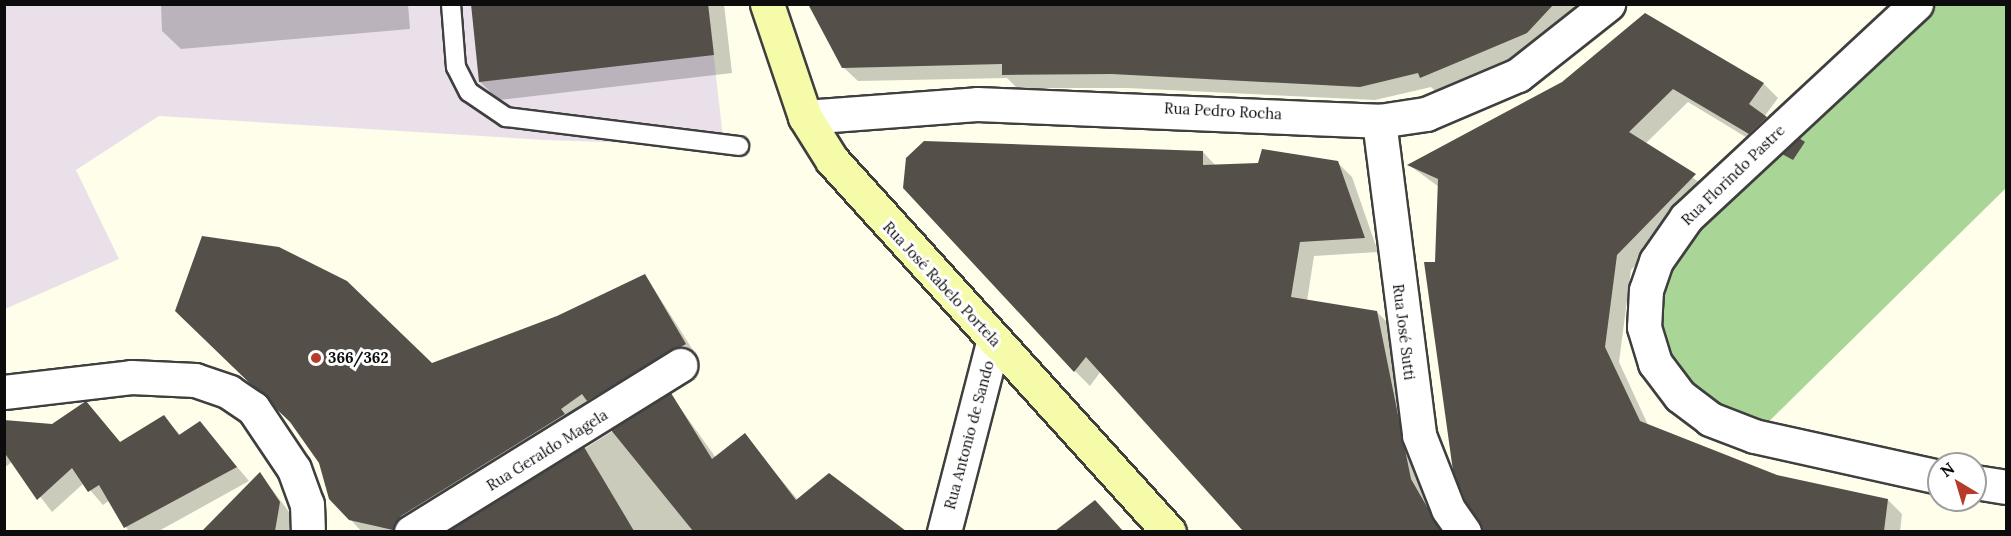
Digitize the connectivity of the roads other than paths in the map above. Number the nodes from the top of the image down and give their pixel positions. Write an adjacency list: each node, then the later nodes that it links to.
1 (451, 4): 7 (lane)
2 (767, 4): 5 (street, Rua José Rabelo Portela)
3 (1608, 4): 6 (street, Rua Pedro Rocha)
4 (1916, 4): 11 (street, Rua Florindo Pastre)
5 (805, 117): 6 (street, Rua Pedro Rocha); 8 (street, Rua José Rabelo Portela)
6 (1379, 121): 18 (street, Rua José Sutti)
7 (739, 146)
8 (994, 339): 16 (street, Rua Antonio de Sando); 17 (street, Rua José Rabelo Portela)
9 (680, 365): 15 (street, Rua Geraldo Magela)
10 (4, 392): 14 (street)
11 (1927, 474)
12 (1987, 484): 13 (street)
13 (2007, 487)
14 (308, 531)
15 (411, 531)
16 (944, 531)
17 (1169, 531)
18 (1464, 531)

